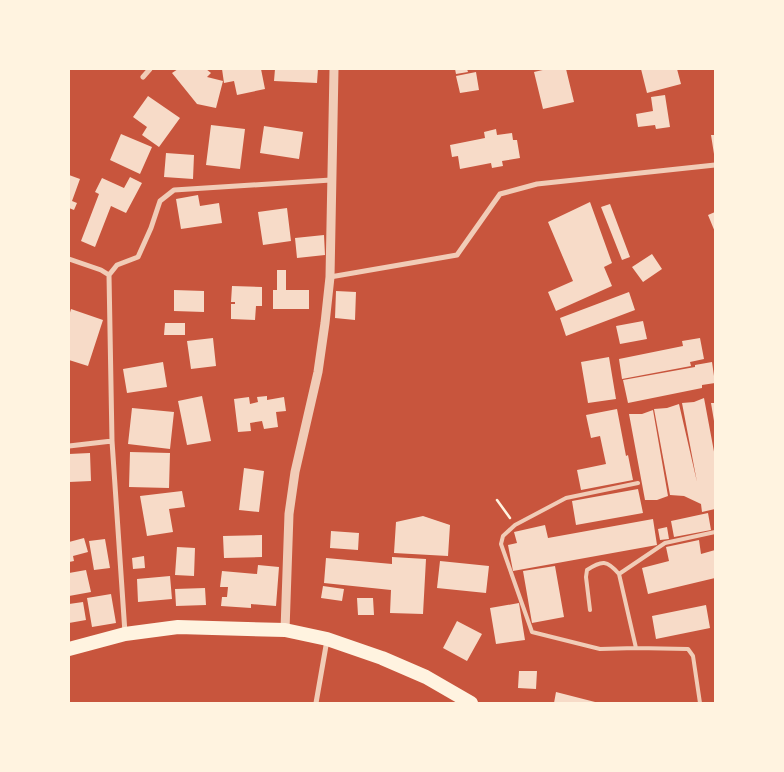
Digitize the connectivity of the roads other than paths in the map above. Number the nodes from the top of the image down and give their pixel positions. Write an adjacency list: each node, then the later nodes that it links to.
1 (150, 69): 3 (street)
2 (334, 69): 5 (street)
3 (143, 77)
4 (715, 165): 8 (street)
5 (331, 180): 7 (street); 8 (street)
6 (69, 259): 7 (street)
7 (109, 275): 9 (street)
8 (330, 277): 15 (street)
9 (112, 442): 10 (street); 16 (street)
10 (69, 446)
11 (638, 483): 18 (lane)
12 (715, 532): 13 (lane)
13 (619, 574): 14 (lane); 18 (lane)
14 (590, 610)
15 (285, 630): 16 (highway); 17 (highway)
16 (125, 634): 19 (highway)
17 (327, 639): 20 (street); 21 (highway)
18 (636, 648): 22 (lane)
19 (69, 649)
20 (316, 703)
21 (471, 703)
22 (700, 703)

